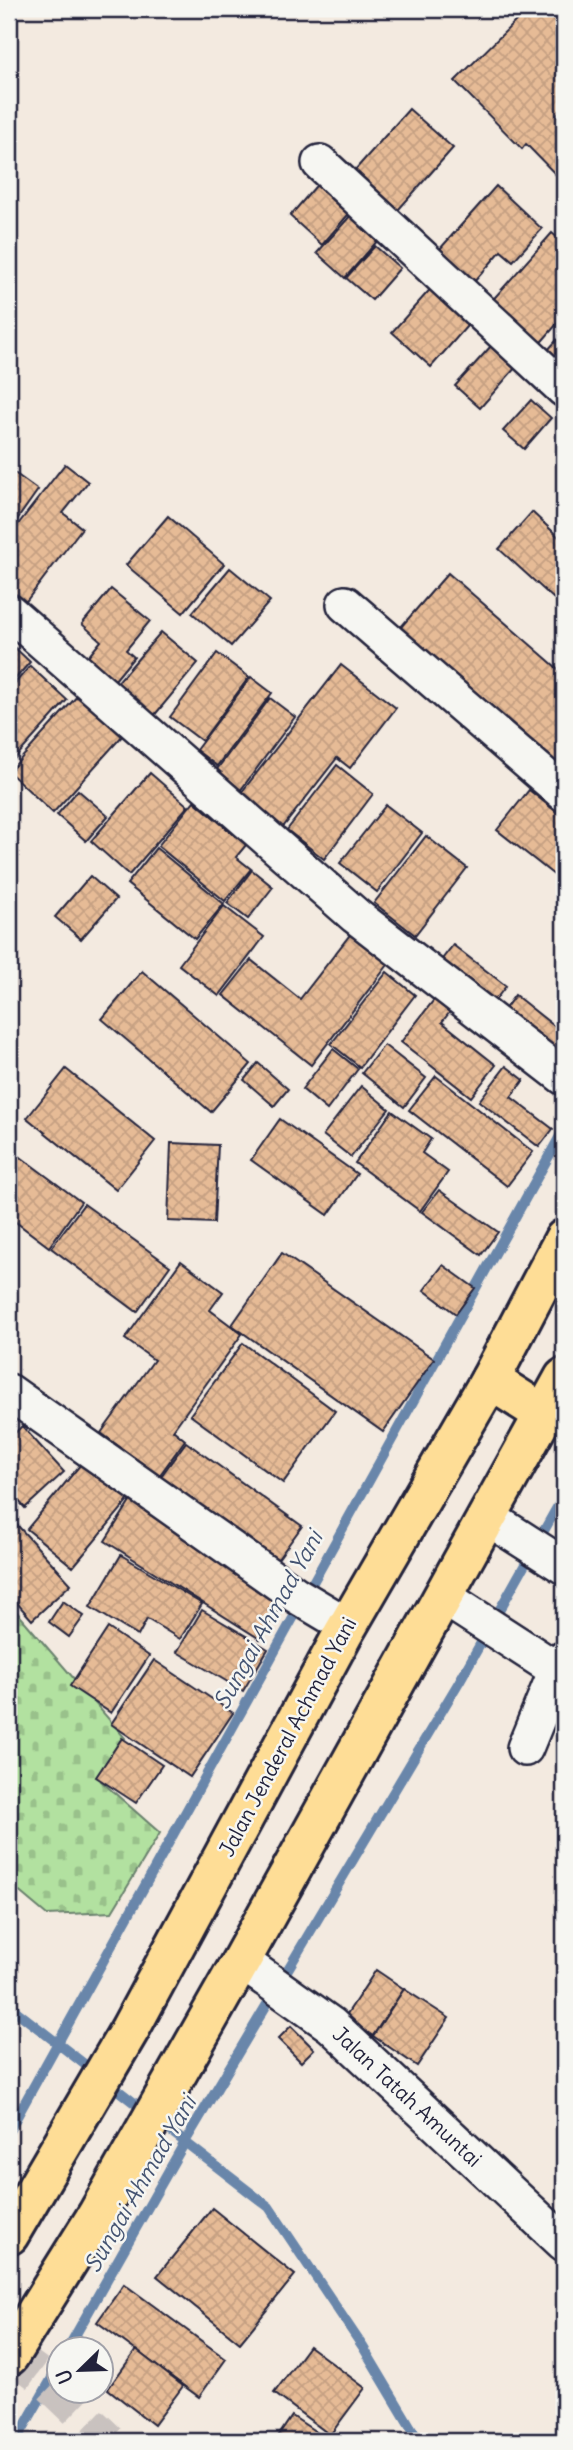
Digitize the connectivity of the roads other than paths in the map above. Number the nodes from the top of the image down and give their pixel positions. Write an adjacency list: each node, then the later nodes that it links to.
1 (320, 163): 2 (street)
2 (564, 388)
3 (345, 604): 5 (street)
4 (9, 612): 6 (street)
5 (564, 793)
6 (564, 1077)
7 (564, 1238): 9 (highway, Jalan Jenderal Achmad Yani)
8 (564, 1378): 11 (highway)
9 (491, 1380): 11 (highway); 15 (highway, Jalan Jenderal Achmad Yani)
10 (9, 1392): 15 (street)
11 (545, 1415): 12 (highway)
12 (488, 1517): 13 (street); 14 (highway)
13 (557, 1562)
14 (459, 1606): 16 (street); 18 (highway)
15 (348, 1626): 19 (highway, Jalan Jenderal Achmad Yani)
16 (561, 1665): 17 (street)
17 (525, 1748)
18 (252, 1969): 20 (street, Jalan Tatah Amuntai); 21 (highway)
19 (9, 2235)
20 (564, 2243)
21 (9, 2356)

